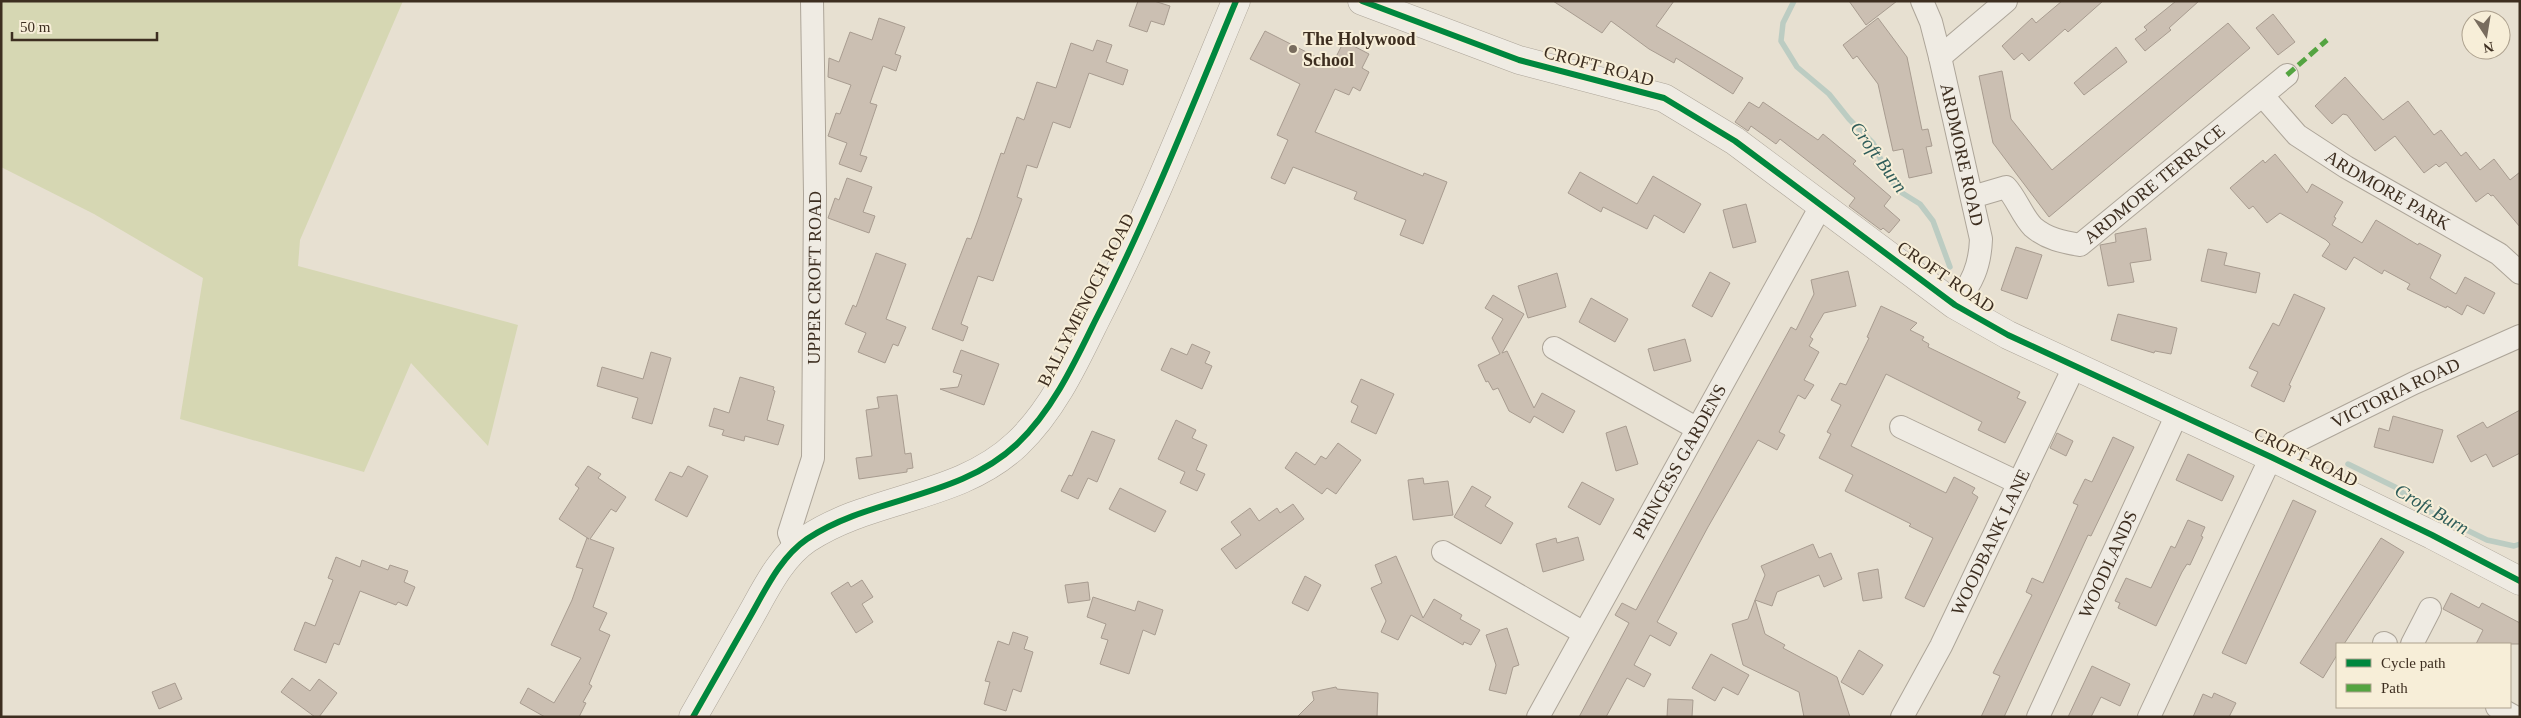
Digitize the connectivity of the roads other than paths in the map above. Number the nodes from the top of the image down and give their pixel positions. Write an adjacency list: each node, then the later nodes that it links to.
1 (812, 1): 21 (street, UPPER CROFT ROAD)
2 (1236, 1): 21 (street, BALLYMENOCH ROAD)
3 (1922, 1): 6 (street, ARDMORE ROAD)
4 (2006, 1): 6 (street)
5 (1379, 4): 10 (street, CROFT ROAD)
6 (1940, 57): 9 (street, ARDMORE ROAD)
7 (2287, 75): 8 (street, ARDMORE TERRACE)
8 (2263, 96): 9 (street, ARDMORE TERRACE); 11 (street, ARDMORE PARK)
9 (1972, 197): 12 (street, ARDMORE ROAD)
10 (1821, 206): 12 (street, CROFT ROAD); 18 (street, PRINCESS GARDENS)
11 (2520, 273)
12 (1955, 305): 15 (street, CROFT ROAD)
13 (2520, 336): 19 (street, VICTORIA ROAD)
14 (1554, 348): 18 (street)
15 (2075, 365): 16 (street, CROFT ROAD); 20 (street, WOODBANK LANE)
16 (2178, 412): 19 (street, CROFT ROAD); 31 (street, WOODLANDS)
17 (1901, 427): 20 (street)
18 (1696, 428): 25 (street, PRINCESS GARDENS)
19 (2276, 460): 23 (street, CROFT ROAD); 32 (street)
20 (2019, 483): 30 (street, WOODBANK LANE)
21 (795, 548): 28 (street, BALLYMENOCH ROAD)
22 (1442, 552): 25 (street)
23 (2520, 581)
24 (2430, 609): 26 (street)
25 (1584, 632): 29 (street, PRINCESS GARDENS)
26 (2413, 643)
27 (2499, 708): 33 (street)
28 (693, 717)
29 (1538, 717)
30 (1902, 717)
31 (2038, 717)
32 (2148, 717)
33 (2515, 717)

